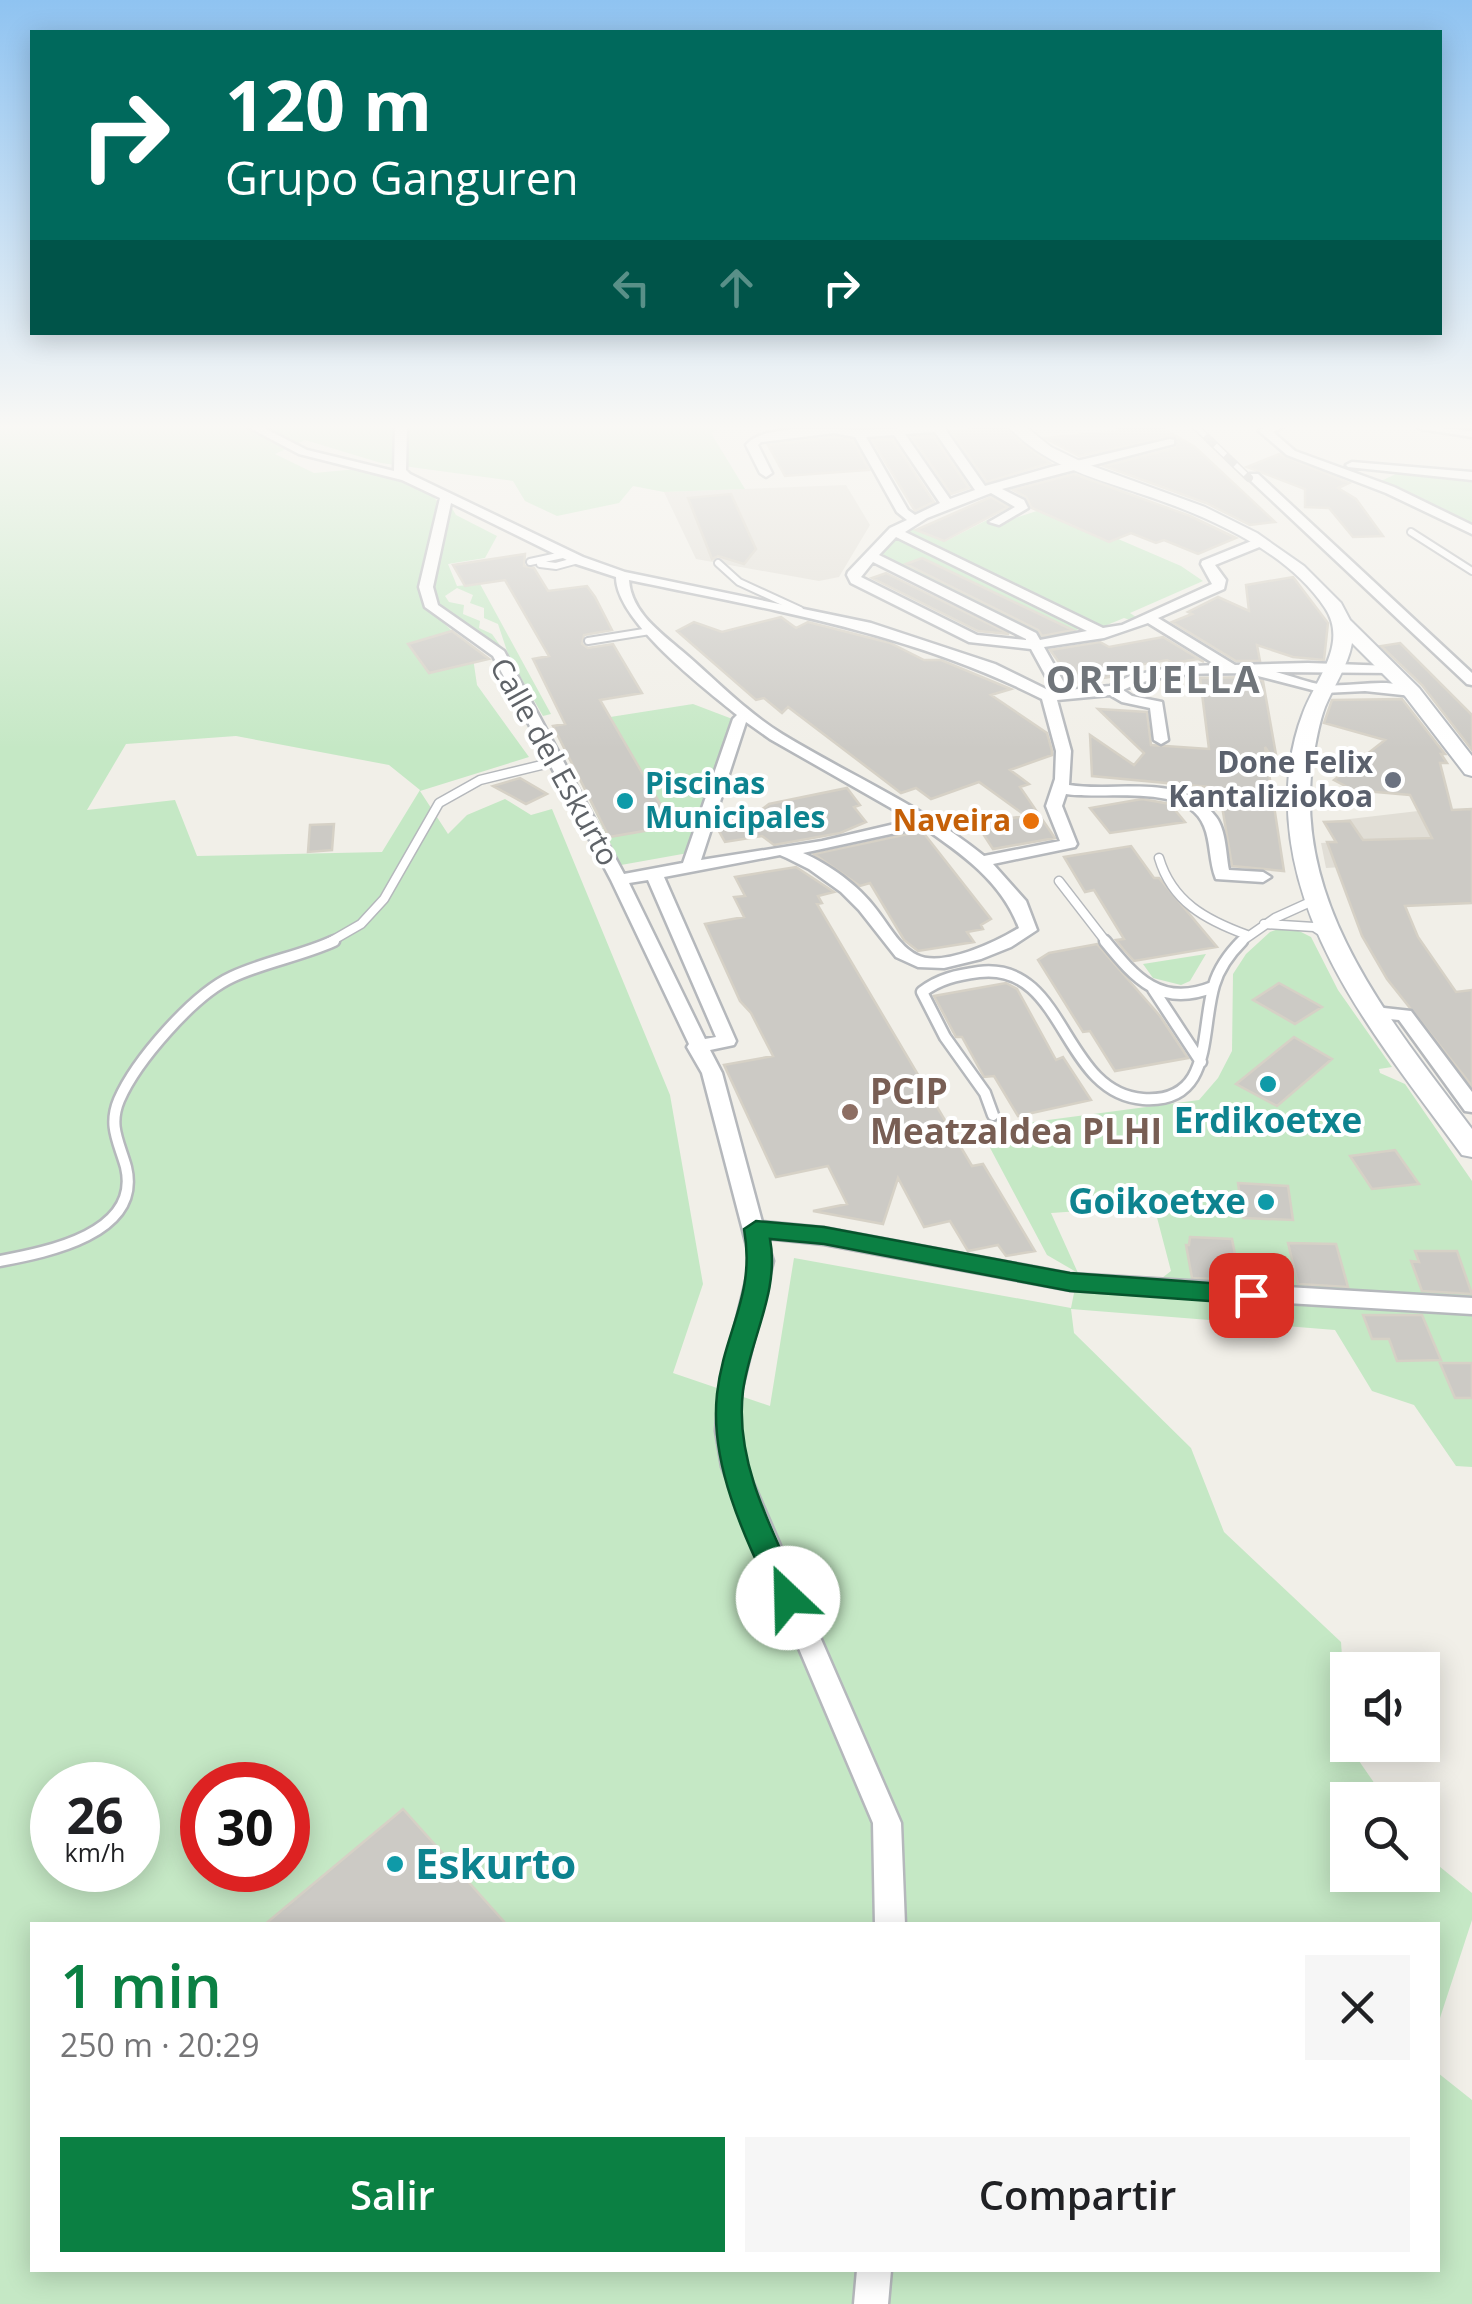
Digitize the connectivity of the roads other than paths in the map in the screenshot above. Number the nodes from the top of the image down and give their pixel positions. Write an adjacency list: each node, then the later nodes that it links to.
1 (438, 534): 38 (street, Calle del Eskurto)
2 (525, 534): 10 (street)
3 (893, 534): 9 (street)
4 (897, 534): 22 (street)
5 (1242, 534): 8 (street)
6 (1313, 534): 16 (street)
7 (1413, 534): 14 (lane)
8 (1258, 542): 19 (street); 20 (street)
9 (871, 556): 24 (street); 24 (street)
10 (572, 557): 11 (lane); 13 (lane); 15 (street)
11 (530, 562)
12 (718, 562): 18 (lane)
13 (540, 564)
14 (1472, 570)
15 (622, 575): 18 (street); 21 (street)
16 (1366, 583): 17 (street); 29 (street)
17 (1349, 585)
18 (800, 610): 34 (street)
19 (1150, 619): 22 (street); 26 (street)
20 (1342, 623): 25 (street); 27 (street)
21 (650, 631): 23 (lane); 36 (street)
22 (1104, 634): 24 (street)
23 (588, 641)
24 (1034, 645): 34 (street)
25 (1336, 667): 27 (street); 28 (street); 31 (street)
26 (1232, 669): 28 (street); 32 (street)
27 (1382, 670): 30 (street); 33 (street)
28 (1296, 675): 31 (street); 35 (street)
29 (1472, 681)
30 (1365, 687): 31 (street); 33 (street)
31 (1324, 689): 35 (street)
32 (1113, 690): 34 (street); 37 (street)
33 (1412, 692): 39 (street)
34 (1056, 696): 40 (street)
35 (1314, 711): 52 (street)
36 (748, 715): 41 (street); 47 (street)
37 (1161, 740)
38 (558, 761): 50 (street, Calle del Eskurto); 65 (lane)
39 (1472, 770)
40 (1062, 789): 46 (street); 49 (street)
41 (927, 822): 42 (street); 46 (street)
42 (822, 846): 43 (street); 45 (street)
43 (781, 850): 45 (street); 47 (street)
44 (1159, 858): 54 (lane)
45 (809, 861): 46 (street)
46 (980, 862)
47 (690, 868): 48 (street)
48 (654, 874): 50 (street); 59 (street, Calle del Eskurto)
49 (1263, 877)
50 (619, 880): 59 (street, Calle del Eskurto)
51 (1059, 880): 57 (lane)
52 (1317, 899): 53 (lane); 55 (street)
53 (1263, 924): 54 (lane); 55 (lane)
54 (1247, 935): 56 (lane)
55 (1328, 937): 58 (street)
56 (1213, 987): 57 (lane); 60 (lane)
57 (1153, 989): 60 (lane)
58 (1375, 1013): 61 (street); 63 (street)
59 (696, 1047): 64 (street, Calle del Eskurto)
60 (1201, 1062): 62 (lane)
61 (1472, 1106)
62 (994, 1115)
63 (1472, 1148)
64 (756, 1229): 66 (street); 67 (street, Calle del Eskurto)
65 (0, 1261)
66 (1472, 1306)
67 (890, 1922)
68 (874, 2272): 69 (street)
69 (871, 2304)

